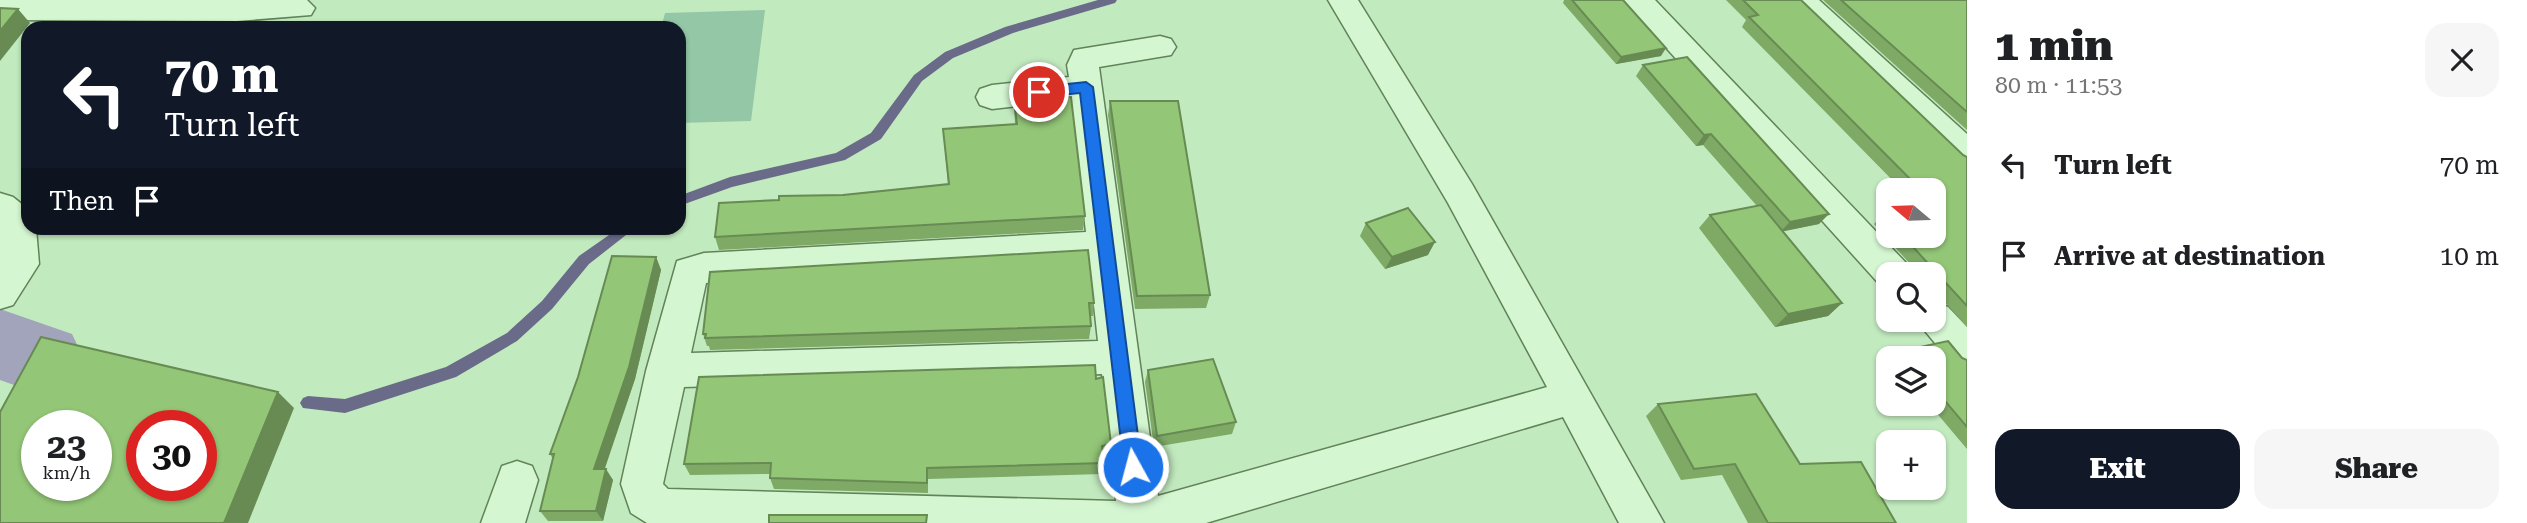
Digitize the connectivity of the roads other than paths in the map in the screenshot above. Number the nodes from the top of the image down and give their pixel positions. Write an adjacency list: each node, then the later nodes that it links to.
1 (1343, 0): 18 (street)
2 (1638, 0): 12 (street)
3 (1801, 0): 9 (street)
4 (300, 8): 5 (street)
5 (0, 10)
6 (1160, 47): 7 (street)
7 (1086, 87): 8 (street); 11 (street)
8 (992, 97)
9 (1967, 155)
10 (0, 207): 13 (street)
11 (1106, 245): 16 (street); 17 (street)
12 (1882, 262)
13 (0, 294)
14 (1946, 331): 15 (street)
15 (1967, 353)
16 (1119, 357): 17 (street); 23 (street)
17 (666, 371): 20 (street)
18 (1573, 397): 23 (street); 24 (street)
19 (517, 480): 22 (street)
20 (747, 516): 21 (street)
21 (955, 520): 23 (street)
22 (503, 523)
23 (1140, 523)
24 (1642, 523)

